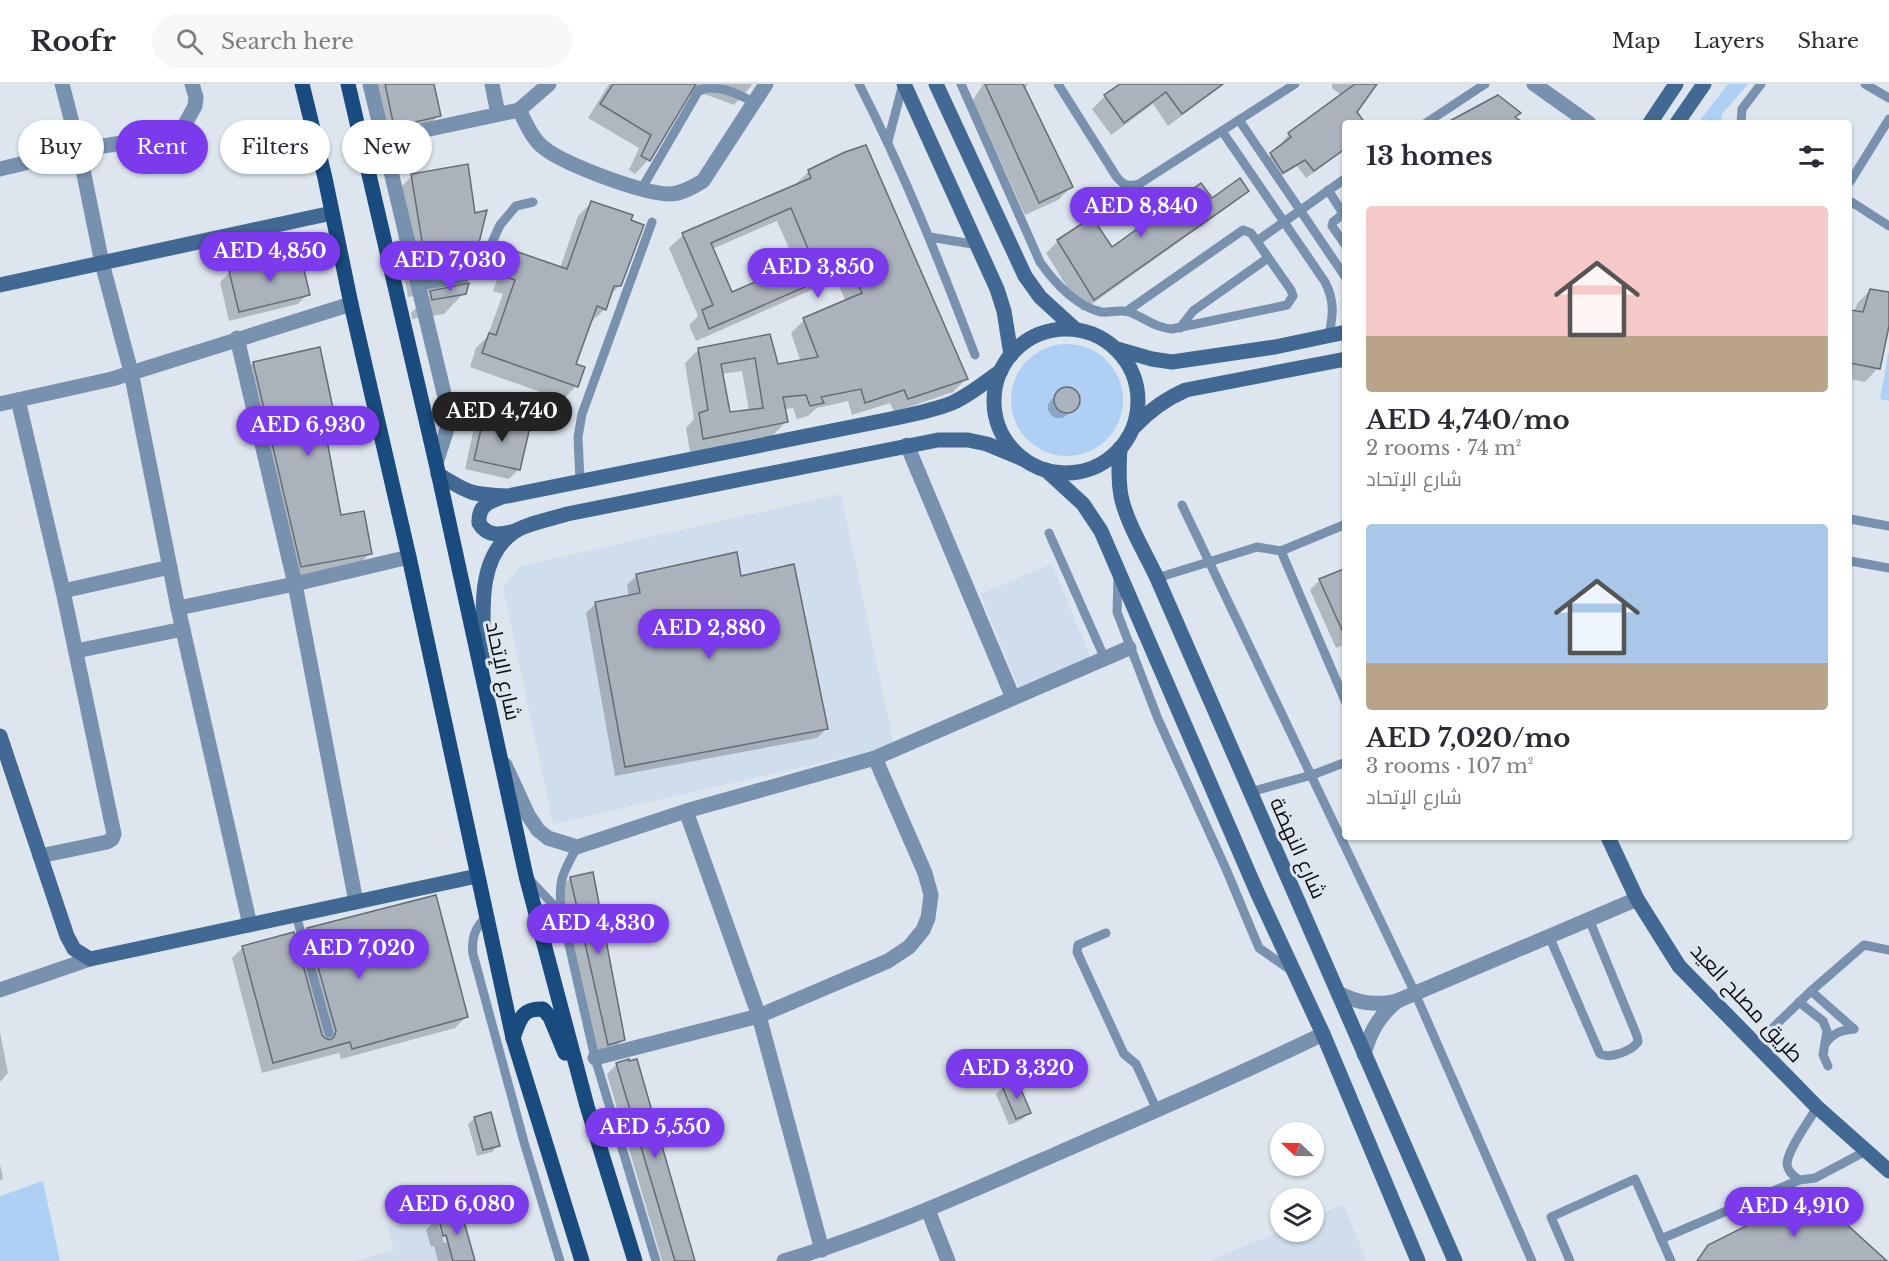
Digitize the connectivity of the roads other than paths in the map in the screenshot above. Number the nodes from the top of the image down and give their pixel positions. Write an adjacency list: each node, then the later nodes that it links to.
1 (62, 84): 26 (street)
2 (192, 84): 37 (street)
3 (302, 84): 49 (main road)
4 (348, 84): 85 (main road, شارع الإتحاد)
5 (370, 84): 27 (street)
6 (492, 84): 24 (street)
7 (549, 84): 23 (street)
8 (766, 84): 22 (street)
9 (859, 84): 36 (lane)
10 (903, 84): 36 (lane); 60 (street)
11 (936, 84): 57 (street)
12 (961, 84): 55 (lane)
13 (1058, 84): 35 (lane)
14 (1295, 84): 28 (lane)
15 (1485, 84): 29 (lane)
16 (1534, 84): 30 (street)
17 (1676, 84): 31 (street)
18 (1704, 84): 32 (street)
19 (1761, 84): 33 (lane)
20 (1865, 84): 21 (lane)
21 (1889, 98)
22 (754, 102): 44 (street); 44 (lane)
23 (519, 110): 24 (street); 44 (street)
24 (498, 114): 34 (street)
25 (1889, 118): 42 (lane)
26 (71, 120)
27 (379, 120)
28 (1239, 120): 35 (lane); 48 (lane)
29 (1431, 120)
30 (1583, 120)
31 (1652, 120)
32 (1679, 120)
33 (1741, 120)
34 (432, 128)
35 (1222, 130): 53 (lane)
36 (888, 141): 56 (lane)
37 (104, 146)
38 (18, 165): 39 (street)
39 (0, 169)
40 (84, 174): 62 (street)
41 (391, 174): 65 (street)
42 (1852, 179)
43 (1342, 181): 45 (lane)
44 (642, 188)
45 (1328, 190): 48 (lane); 50 (lane)
46 (533, 202): 65 (lane)
47 (1852, 202): 54 (lane)
48 (1300, 210): 53 (lane); 63 (lane)
49 (332, 213): 62 (street); 66 (main road)
50 (1342, 213)
51 (1342, 217): 58 (lane)
52 (652, 222): 87 (lane)
53 (1284, 222): 59 (lane); 71 (lane)
54 (1889, 226)
55 (1026, 232): 57 (lane); 67 (lane)
56 (930, 237): 60 (lane); 74 (lane)
57 (1008, 240): 69 (street)
58 (1342, 240)
59 (1257, 241): 61 (lane); 67 (lane)
60 (978, 245): 75 (street)
61 (1268, 258): 68 (lane); 68 (lane)
62 (102, 263): 64 (street); 78 (street)
63 (1342, 272)
64 (0, 285)
65 (418, 286): 85 (street)
66 (351, 304): 72 (street); 96 (main road)
67 (1128, 311): 68 (lane)
68 (1180, 328)
69 (1075, 329): 73 (street); 75 (street)
70 (1342, 333): 71 (street)
71 (1329, 335): 73 (street)
72 (237, 338): 78 (street); 103 (street)
73 (1117, 349): 81 (street)
74 (975, 355)
75 (1011, 355): 77 (street)
76 (1342, 360): 81 (street)
77 (1001, 371): 84 (street); 87 (street)
78 (131, 372): 79 (street); 99 (street)
79 (18, 400): 80 (street); 104 (street)
80 (0, 404)
81 (1132, 429): 83 (street)
82 (907, 445): 84 (street); 93 (street); 112 (street)
83 (1120, 448): 86 (street); 102 (street, شارع النهضة)
84 (1023, 459): 86 (street)
85 (437, 468): 88 (street); 110 (main road, شارع الإتحاد)
86 (1046, 470): 101 (street)
87 (580, 481): 88 (street)
88 (508, 496): 93 (street)
89 (1182, 505): 98 (lane)
90 (1852, 519): 92 (lane)
91 (1342, 526): 95 (lane)
92 (1889, 526)
93 (516, 531): 110 (street)
94 (1048, 533): 109 (lane)
95 (1281, 551): 98 (lane); 111 (lane)
96 (410, 557): 103 (street); 125 (main road)
97 (1852, 561): 100 (lane)
98 (1210, 562): 102 (lane); 117 (lane)
99 (170, 567): 104 (street); 105 (street)
100 (1889, 568)
101 (1119, 570): 107 (lane); 138 (street)
102 (1157, 578): 118 (street, شارع النهضة)
103 (295, 584): 105 (street); 128 (street)
104 (63, 591): 108 (street)
105 (178, 608): 106 (street)
106 (183, 629): 108 (street); 133 (street)
107 (1129, 648): 109 (street); 138 (lane)
108 (76, 651): 124 (street)
109 (1105, 659): 112 (street)
110 (483, 680): 114 (main road, شارع الإتحاد)
111 (1342, 694)
112 (1013, 698): 115 (street)
113 (0, 736): 124 (street)
114 (498, 749): 123 (street); 126 (main road, شارع الإتحاد)
115 (875, 758): 119 (street); 145 (street)
116 (1342, 764): 117 (lane)
117 (1312, 775): 118 (lane); 120 (lane)
118 (1250, 792): 141 (street, شارع النهضة)
119 (686, 811): 123 (street); 145 (street)
120 (1342, 838)
121 (1343, 840): 142 (lane)
122 (1609, 840): 127 (street, طريق مصلح العيد)
123 (577, 847): 129 (lane)
124 (40, 856): 137 (street)
125 (477, 876): 128 (street); 131 (main road)
126 (526, 876): 129 (lane); 154 (main road, شارع الإتحاد)
127 (1637, 899): 132 (street); 149 (street, طريق مصلح العيد)
128 (356, 902): 130 (street)
129 (562, 914): 152 (lane)
130 (296, 915): 133 (street); 146 (lane)
131 (486, 917): 148 (main road); 161 (lane)
132 (1589, 919): 135 (street); 135 (lane)
133 (250, 925): 137 (street)
134 (1106, 933): 156 (lane)
135 (1549, 936): 142 (street)
136 (1889, 950): 140 (lane)
137 (90, 959): 139 (street)
138 (1295, 973): 147 (street)
139 (0, 990)
140 (1811, 991): 144 (lane); 150 (lane)
141 (1338, 993): 143 (street); 151 (street, شارع النهضة)
142 (1415, 993): 143 (street); 173 (lane)
143 (1397, 1001): 151 (street)
144 (1799, 1002): 149 (lane); 150 (lane)
145 (759, 1016): 152 (street); 164 (street)
146 (329, 1033)
147 (1323, 1034): 156 (street); 171 (street)
148 (513, 1038): 154 (main road); 160 (main road)
149 (1756, 1044): 155 (street, طريق مصلح العيد)
150 (1825, 1045): 153 (lane)
151 (1364, 1054): 172 (street, شارع النهضة)
152 (596, 1058): 168 (lane)
153 (1828, 1066)
154 (587, 1106): 167 (main road, شارع الإتحاد)
155 (1817, 1107): 157 (street, طريق مصلح العيد); 159 (lane)
156 (1157, 1110): 162 (street)
157 (1866, 1151): 158 (street, طريق مصلح العيد); 159 (lane)
158 (1889, 1171)
159 (1799, 1180): 163 (lane)
160 (562, 1198): 161 (lane); 166 (main road)
161 (543, 1204): 165 (lane)
162 (928, 1210): 164 (street); 170 (street)
163 (1661, 1239): 174 (lane); 175 (lane)
164 (822, 1250): 169 (street)
165 (560, 1261)
166 (582, 1261)
167 (635, 1261)
168 (656, 1261)
169 (784, 1261)
170 (948, 1261)
171 (1418, 1261)
172 (1455, 1261)
173 (1532, 1261)
174 (1570, 1261)
175 (1671, 1261)

